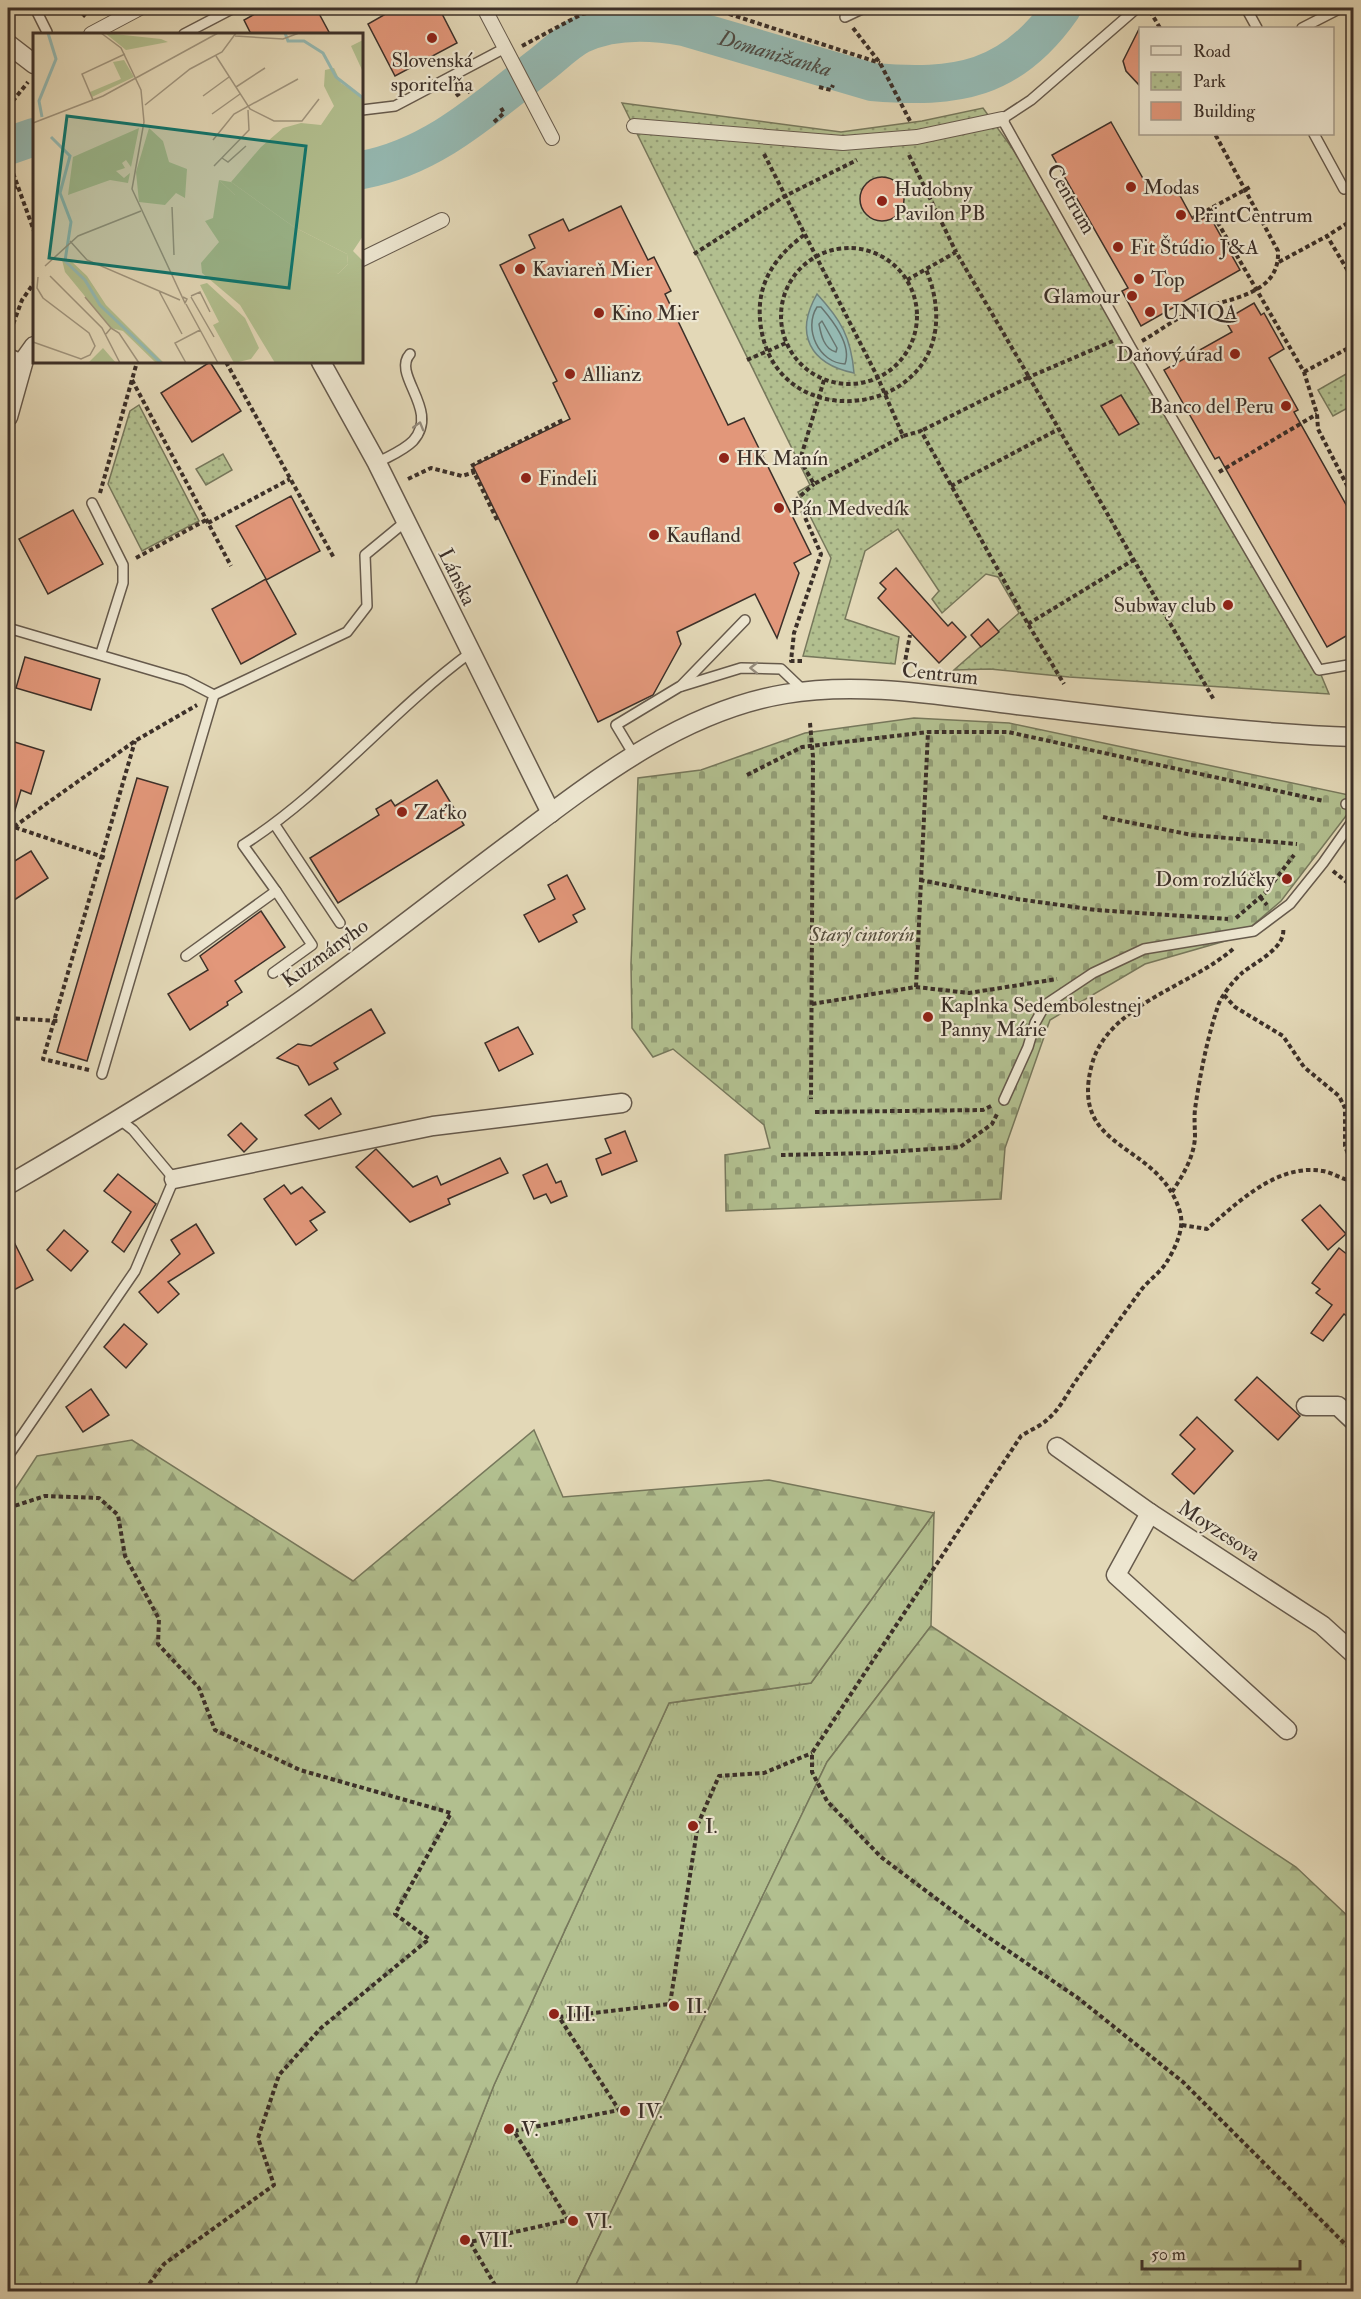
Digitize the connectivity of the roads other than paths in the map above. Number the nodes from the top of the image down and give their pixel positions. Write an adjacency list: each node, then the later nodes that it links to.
1 (35, 8): 12 (lane)
2 (140, 8): 13 (street)
3 (484, 8): 16 (street)
4 (864, 8): 9 (lane)
5 (1137, 8): 19 (lane)
6 (1246, 8): 10 (lane)
7 (1341, 8): 11 (lane)
8 (230, 10): 14 (lane)
9 (845, 17)
10 (1256, 27)
11 (1304, 27)
12 (47, 32)
13 (93, 33)
14 (186, 33)
15 (8, 44): 17 (street)
16 (507, 51): 18 (lane); 22 (street)
17 (33, 63)
18 (363, 110)
19 (1002, 119): 20 (street); 37 (lane, Centrum)
20 (634, 126)
21 (1315, 135): 23 (lane)
22 (552, 138)
23 (1344, 189)
24 (442, 220): 25 (street)
25 (363, 259)
26 (22, 353): 29 (street)
27 (410, 354): 30 (lane, one-way to 27)
28 (322, 363): 30 (street, Lánska)
29 (8, 417)
30 (377, 463): 32 (street, Lánska)
31 (92, 503): 35 (lane)
32 (405, 522): 36 (street, Lánska); 40 (lane)
33 (745, 620): 38 (lane)
34 (8, 627): 35 (lane)
35 (101, 653): 40 (lane)
36 (470, 653): 43 (street, Lánska); 45 (lane)
37 (1353, 664)
38 (679, 687): 39 (lane, one-way to 38); 42 (lane)
39 (804, 691): 41 (street, Centrum); 42 (street, Centrum)
40 (214, 695): 50 (lane)
41 (1353, 737)
42 (634, 755): 43 (street, Centrum)
43 (551, 813): 53 (street, Kuzmányho)
44 (1353, 819): 51 (lane)
45 (275, 825): 46 (lane); 47 (lane)
46 (276, 891): 48 (lane); 49 (lane)
47 (340, 922)
48 (186, 956)
49 (273, 974)
50 (102, 1074)
51 (1004, 1100)
52 (622, 1103): 54 (street)
53 (120, 1120): 54 (lane); 55 (street, Kuzmányho)
54 (174, 1179): 59 (lane)
55 (8, 1185)
56 (1306, 1406): 57 (street)
57 (1353, 1420)
58 (1058, 1447): 60 (street, Moyzesova)
59 (8, 1456)
60 (1150, 1513): 61 (street, Moyzesova); 62 (street)
61 (1353, 1654)
62 (1287, 1730)

